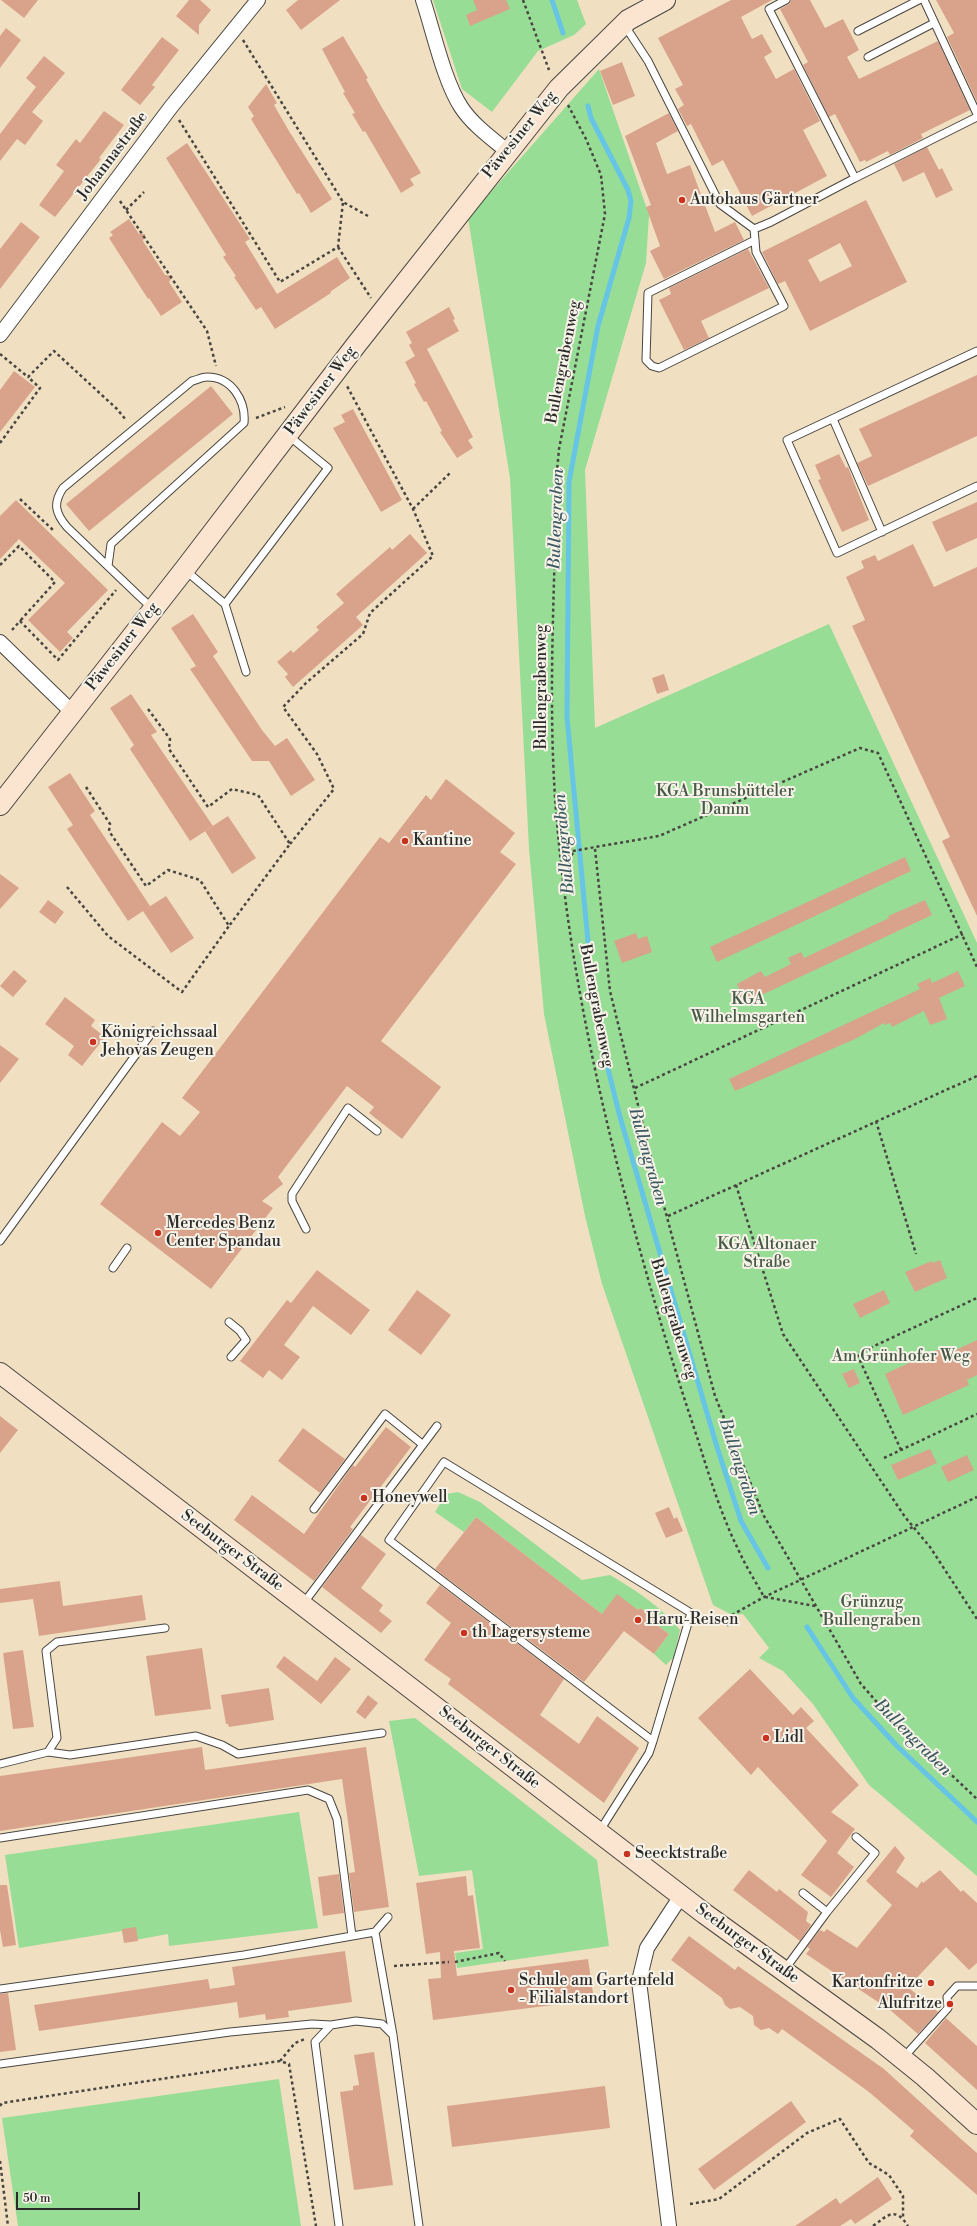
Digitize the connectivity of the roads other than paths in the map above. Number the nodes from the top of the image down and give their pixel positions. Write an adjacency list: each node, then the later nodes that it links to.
1 (258, 0): 17 (street, Johannastraße)
2 (423, 0): 13 (street)
3 (664, 0): 8 (street, Päwesiner Weg)
4 (786, 0): 14 (lane)
5 (919, 0): 9 (lane)
6 (924, 0): 7 (lane)
7 (934, 23): 10 (lane); 11 (lane)
8 (624, 24): 13 (street, Päwesiner Weg); 15 (lane)
9 (858, 31)
10 (868, 57)
11 (977, 114)
12 (977, 117): 14 (lane)
13 (507, 151): 20 (street, Päwesiner Weg)
14 (855, 178): 15 (lane)
15 (754, 229): 16 (lane)
16 (755, 240): 16 (lane)
17 (0, 335)
18 (977, 351): 19 (lane)
19 (834, 418): 22 (lane); 22 (lane)
20 (287, 434): 24 (street, Päwesiner Weg); 25 (lane)
21 (977, 486): 22 (lane)
22 (882, 532)
23 (108, 566): 23 (lane); 26 (lane)
24 (184, 570): 25 (lane); 26 (street, Päwesiner Weg)
25 (225, 604): 28 (lane)
26 (152, 609): 29 (street, Päwesiner Weg)
27 (0, 642): 29 (street)
28 (246, 672)
29 (72, 712): 30 (street, Päwesiner Weg)
30 (0, 805)
31 (153, 1031): 34 (lane)
32 (377, 1131): 33 (lane)
33 (306, 1229)
34 (0, 1241)
35 (127, 1248): 36 (lane)
36 (113, 1268)
37 (229, 1322): 38 (lane)
38 (232, 1357)
39 (0, 1373): 43 (street, Seeburger Straße)
40 (437, 1426): 41 (lane)
41 (422, 1444): 42 (lane); 43 (lane)
42 (314, 1509)
43 (302, 1604): 49 (street, Seeburger Straße)
44 (164, 1628): 47 (lane)
45 (382, 1733): 47 (lane)
46 (653, 1740): 46 (lane); 49 (lane)
47 (48, 1752): 48 (lane)
48 (0, 1764)
49 (599, 1832): 53 (street, Seeburger Straße)
50 (856, 1837): 54 (lane)
51 (0, 1838): 57 (lane)
52 (803, 1893): 54 (lane)
53 (681, 1896): 58 (street, Seeburger Straße); 68 (street)
54 (827, 1912): 58 (lane)
55 (388, 1917): 56 (lane)
56 (375, 1932): 57 (lane); 62 (lane)
57 (352, 1936): 60 (lane)
58 (783, 1971): 63 (street, Seeburger Straße)
59 (977, 1986): 63 (lane)
60 (0, 1990)
61 (331, 2025): 62 (lane); 64 (lane); 66 (lane)
62 (393, 2035): 67 (lane)
63 (902, 2058): 65 (street, Seeburger Straße)
64 (0, 2064)
65 (977, 2124)
66 (339, 2226)
67 (419, 2226)
68 (669, 2226)

